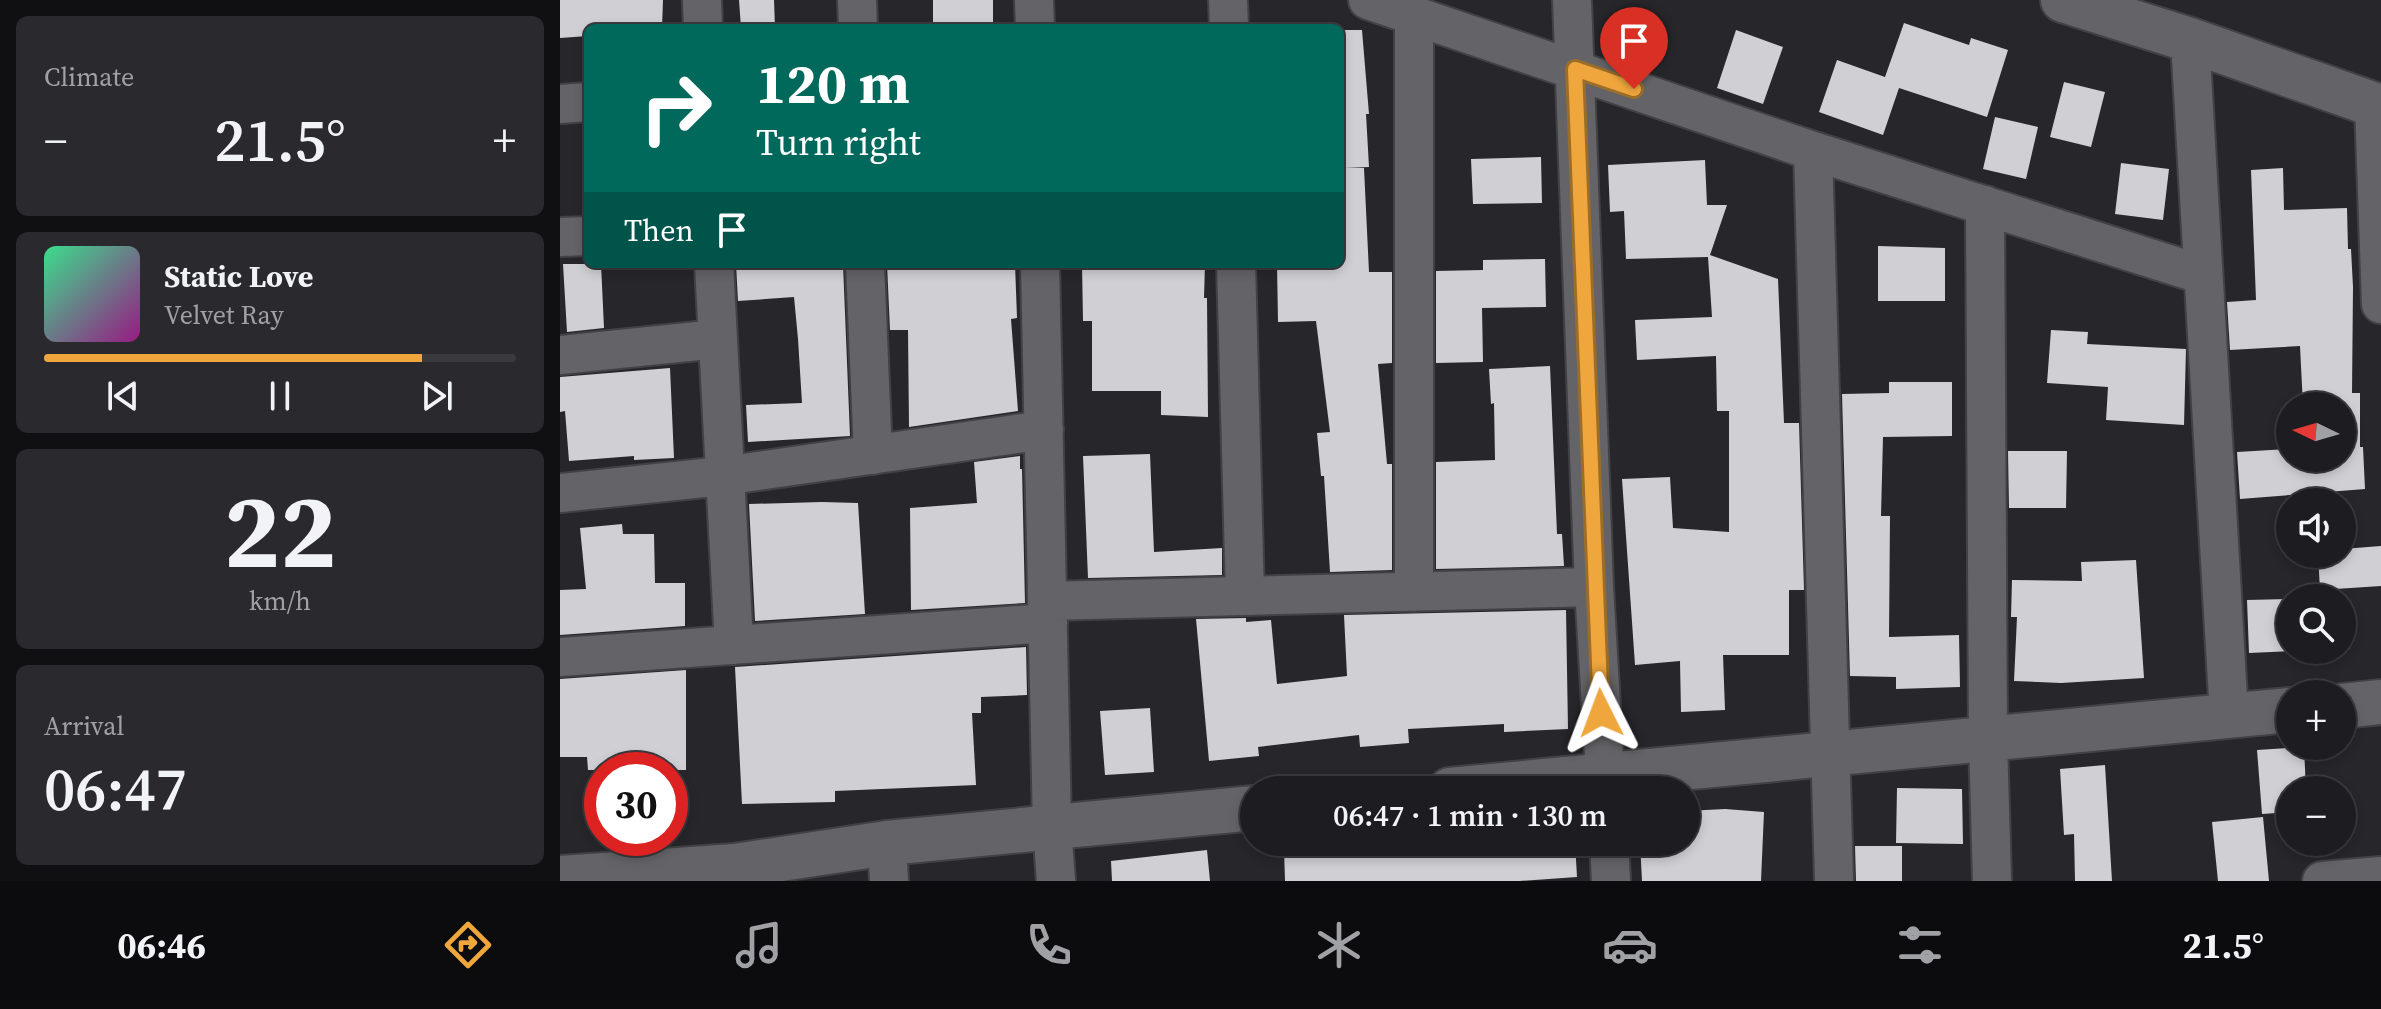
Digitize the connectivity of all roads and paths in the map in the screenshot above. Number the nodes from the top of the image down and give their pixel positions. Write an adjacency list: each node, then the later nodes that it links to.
1 (702, 0): 9 (street)
2 (857, 0): 10 (street)
3 (1034, 0): 11 (street)
4 (1228, 0): 12 (street)
5 (1368, 0): 8 (street)
6 (1572, 0): 14 (street)
7 (2063, 0): 13 (street)
8 (1414, 17): 14 (street); 35 (street)
9 (703, 24)
10 (858, 24)
11 (1035, 24)
12 (1229, 24)
13 (2190, 40): 17 (street); 26 (street)
14 (1575, 69): 18 (street); 34 (street)
15 (584, 102): 16 (street)
16 (560, 104)
17 (2377, 106): 27 (street)
18 (1813, 151): 19 (street); 45 (street)
19 (1985, 205): 26 (street); 44 (street)
20 (584, 236): 21 (street)
21 (560, 237)
22 (714, 268): 28 (street)
23 (865, 268): 31 (street)
24 (1040, 268): 30 (street)
25 (1236, 268): 36 (street)
26 (2203, 275): 43 (street)
27 (2381, 304)
28 (717, 339): 29 (street); 32 (street)
29 (560, 355)
30 (1044, 430): 31 (street); 37 (street)
31 (873, 455): 32 (street)
32 (723, 476): 33 (street); 38 (street)
33 (560, 493)
34 (1594, 587): 35 (street); 46 (street)
35 (1414, 592): 36 (street)
36 (1245, 596): 37 (street)
37 (1048, 612): 38 (street); 49 (street)
38 (734, 645): 39 (street)
39 (560, 657)
40 (2381, 702): 41 (street)
41 (2356, 705)
42 (2276, 711): 43 (street)
43 (2229, 716): 44 (street)
44 (1988, 739): 45 (street); 58 (street)
45 (1830, 754): 47 (street); 57 (street)
46 (1606, 776)
47 (1660, 776)
48 (1240, 809): 49 (street)
49 (1052, 827): 51 (street); 55 (street)
50 (1610, 856): 56 (street)
51 (888, 862): 52 (street)
52 (736, 873): 54 (street)
53 (2381, 876): 59 (street)
54 (560, 878)
55 (1056, 881)
56 (1611, 881)
57 (1834, 881)
58 (1992, 881)
59 (2322, 881)

